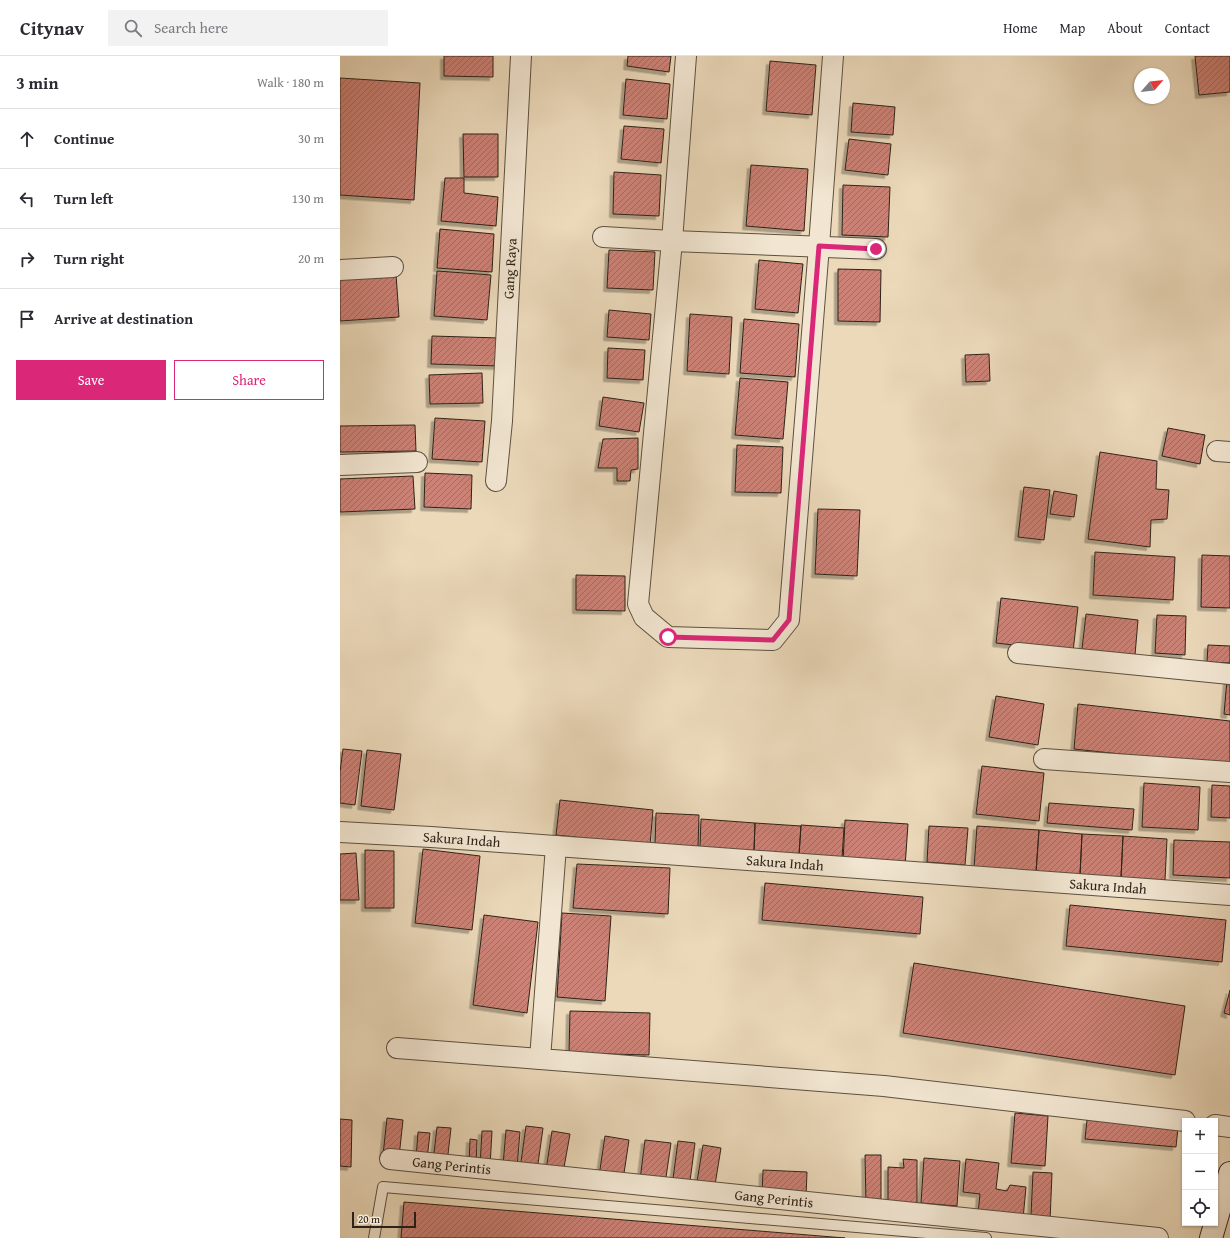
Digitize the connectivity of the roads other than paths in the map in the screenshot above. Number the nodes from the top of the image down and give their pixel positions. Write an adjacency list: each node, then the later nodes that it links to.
1 (521, 56): 12 (street, Gang Raya)
2 (686, 56): 5 (street)
3 (833, 56): 6 (street)
4 (603, 237): 5 (street)
5 (672, 242): 6 (street); 6 (street)
6 (819, 246): 7 (street)
7 (876, 249)
8 (393, 267): 9 (street)
9 (340, 270)
10 (417, 462): 11 (street)
11 (340, 465)
12 (496, 481)
13 (1018, 654): 14 (street)
14 (1230, 674)
15 (1044, 759): 16 (street)
16 (1230, 772)
17 (340, 832): 18 (street, Sakura Indah)
18 (556, 846): 19 (street, Sakura Indah); 21 (street)
19 (1230, 895)
20 (397, 1048): 21 (street)
21 (540, 1059): 22 (street)
22 (1182, 1121)
23 (1218, 1125): 24 (street)
24 (1230, 1127)
25 (390, 1159): 30 (street, Gang Perintis)
26 (1230, 1173): 27 (main road)
27 (1224, 1213): 31 (main road)
28 (374, 1238): 29 (lane)
29 (986, 1238)
30 (1158, 1238)
31 (1211, 1238)

